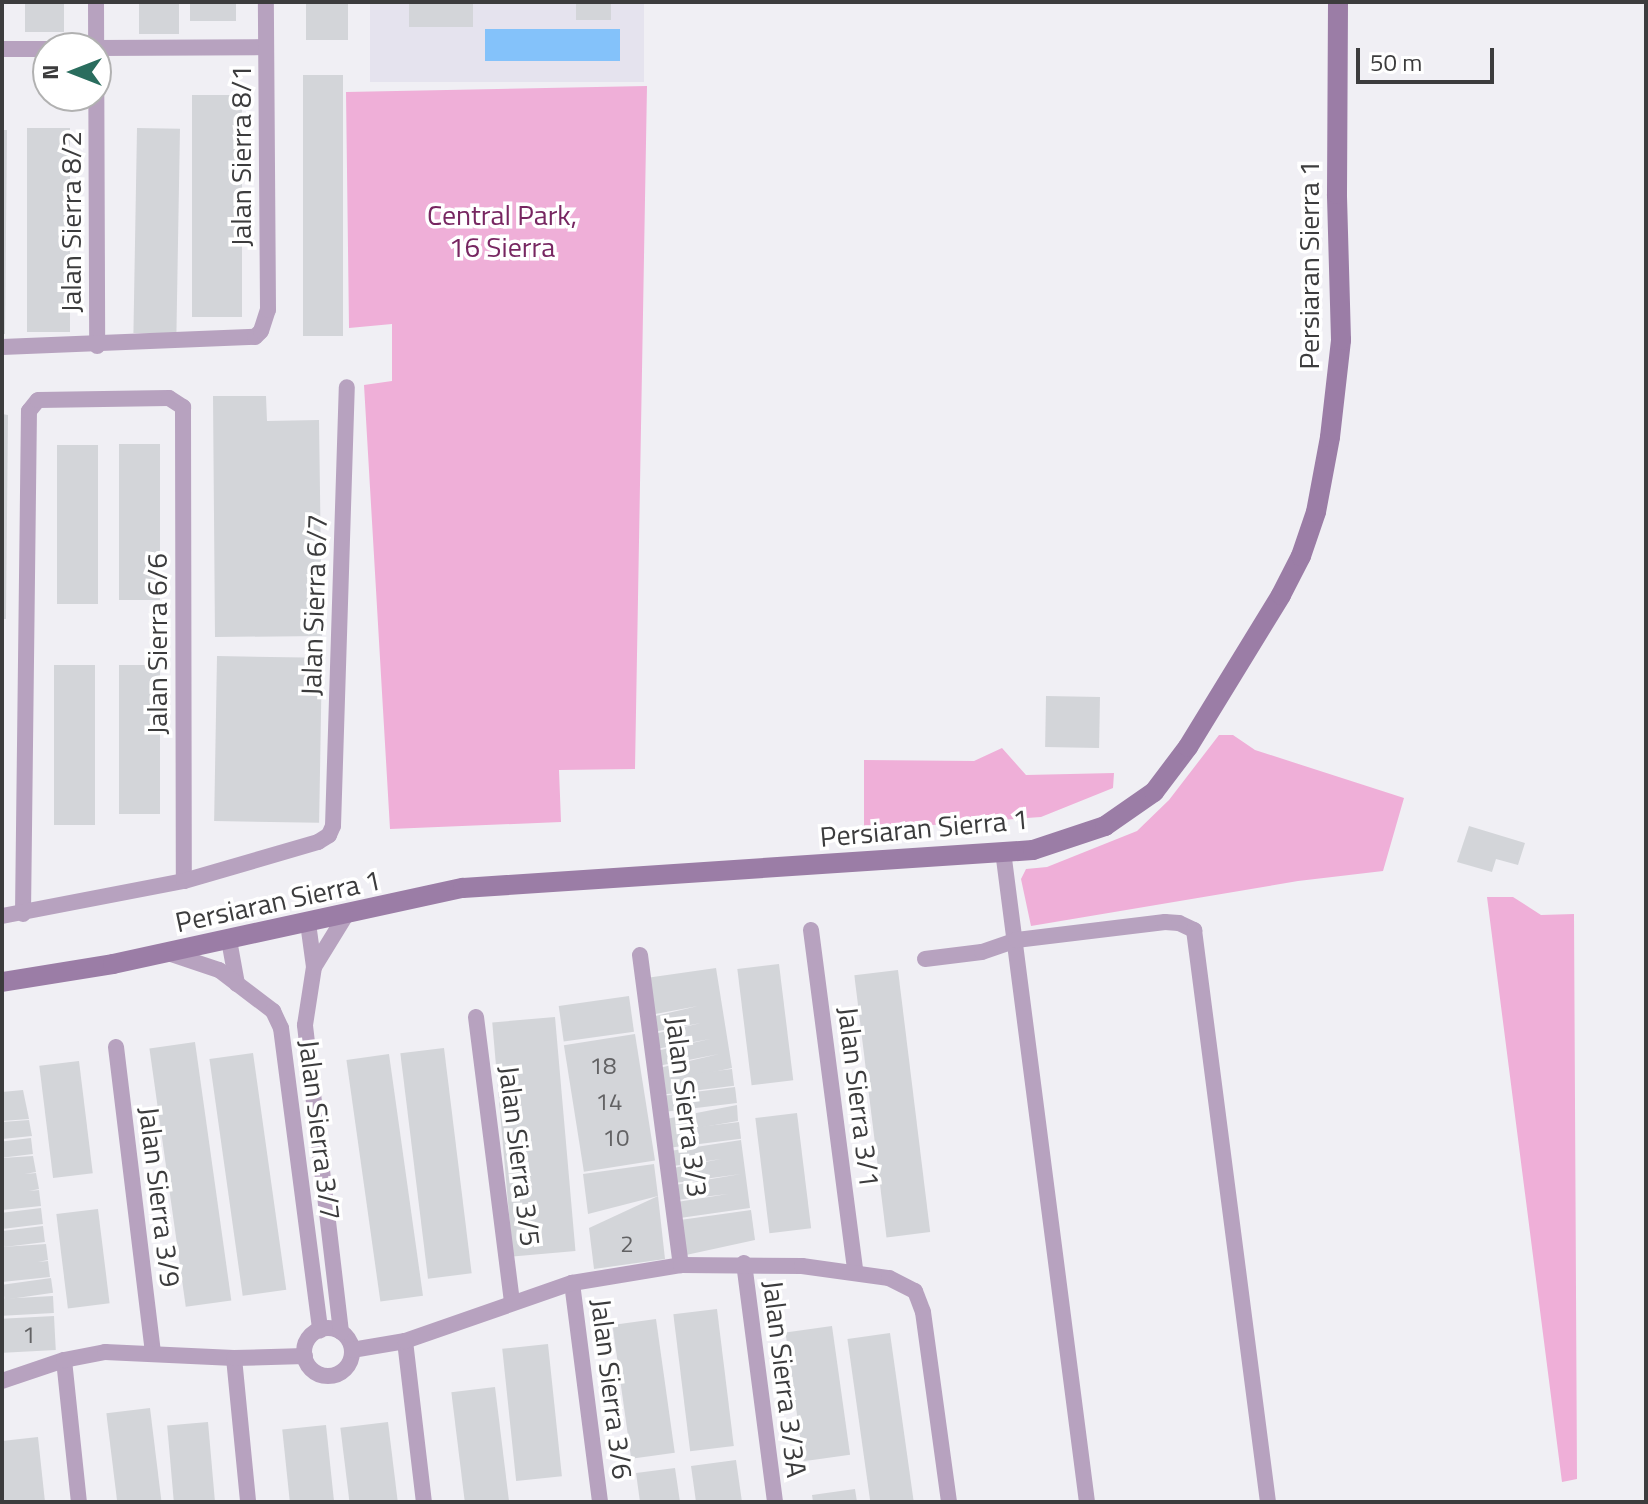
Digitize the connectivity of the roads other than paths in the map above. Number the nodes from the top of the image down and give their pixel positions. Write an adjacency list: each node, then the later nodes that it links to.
1 (96, 2): 4 (street, Jalan Sierra 8/2)
2 (266, 2): 5 (street, Jalan Sierra 8/1)
3 (1338, 2): 13 (street, Persiaran Sierra 1)
4 (96, 32)
5 (266, 47): 6 (street); 10 (street, Jalan Sierra 8/1)
6 (112, 48)
7 (2, 49): 8 (street)
8 (32, 49)
9 (96, 112): 10 (street, Jalan Sierra 8/2)
10 (97, 346): 11 (street)
11 (2, 347)
12 (347, 387): 14 (street, Jalan Sierra 6/7)
13 (1003, 851): 16 (street, Persiaran Sierra 1); 21 (street)
14 (184, 881): 15 (street); 15 (street, Jalan Sierra 6/6)
15 (23, 914): 17 (street)
16 (346, 915): 18 (street, Persiaran Sierra 1); 25 (street, Jalan Sierra 3/7)
17 (2, 916)
18 (308, 923): 20 (street, Persiaran Sierra 1); 25 (street)
19 (811, 930): 38 (street, Jalan Sierra 3/1)
20 (229, 940): 22 (street, Persiaran Sierra 1); 27 (street)
21 (1016, 940): 24 (street); 56 (street); 57 (street)
22 (168, 953): 26 (street, Persiaran Sierra 1); 27 (street, Jalan Sierra 3/7)
23 (640, 955): 37 (street, Jalan Sierra 3/3)
24 (925, 959)
25 (314, 967): 29 (street, Jalan Sierra 3/7)
26 (2, 982)
27 (237, 984): 30 (street, Jalan Sierra 3/7)
28 (476, 1017): 40 (street, Jalan Sierra 3/5)
29 (305, 1025): 30 (street); 32 (street, Jalan Sierra 3/7)
30 (281, 1028): 33 (street, Jalan Sierra 3/7)
31 (116, 1047): 45 (street, Jalan Sierra 3/9)
32 (316, 1120): 33 (street); 34 (street, Jalan Sierra 3/7)
33 (293, 1125): 35 (street, Jalan Sierra 3/7)
34 (329, 1227): 35 (street); 42 (street, Jalan Sierra 3/7)
35 (307, 1230): 41 (street, Jalan Sierra 3/7)
36 (744, 1263): 37 (street); 38 (street); 54 (street, Jalan Sierra 3/3A)
37 (681, 1265): 39 (street)
38 (855, 1271): 55 (street)
39 (572, 1283): 40 (street); 53 (street, Jalan Sierra 3/6)
40 (512, 1301): 43 (street)
41 (320, 1330): 42 (street); 46 (street)
42 (341, 1332): 44 (street)
43 (405, 1341): 44 (street); 52 (street)
44 (352, 1350): 46 (street)
45 (153, 1353): 47 (street); 48 (street)
46 (305, 1356): 47 (street)
47 (234, 1358): 51 (street)
48 (64, 1360): 49 (street); 50 (street)
49 (2, 1381)
50 (79, 1502)
51 (248, 1502)
52 (424, 1502)
53 (600, 1502)
54 (775, 1502)
55 (949, 1502)
56 (1087, 1502)
57 (1268, 1502)

